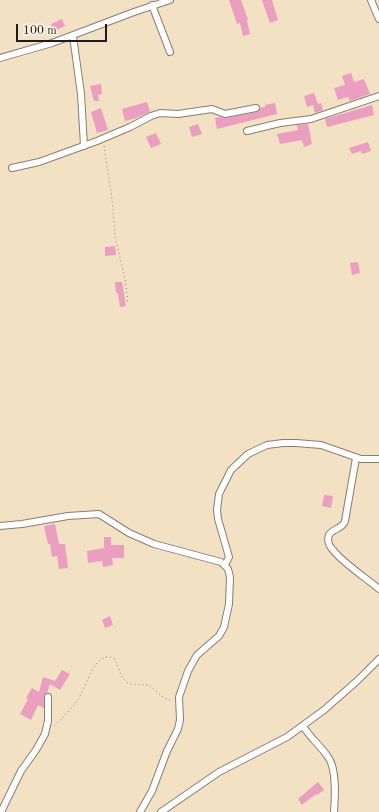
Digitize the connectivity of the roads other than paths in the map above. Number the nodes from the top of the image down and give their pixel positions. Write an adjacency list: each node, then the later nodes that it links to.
1 (170, 0): 3 (street)
2 (371, 0): 4 (street)
3 (152, 5): 5 (street); 6 (street)
4 (379, 19)
5 (73, 36): 7 (street); 11 (street)
6 (170, 52)
7 (0, 58)
8 (379, 96): 10 (street)
9 (256, 108): 11 (street)
10 (247, 131)
11 (84, 146): 12 (street)
12 (12, 168)
13 (356, 458): 14 (street); 16 (street); 17 (street)
14 (379, 459)
15 (0, 526): 16 (street)
16 (225, 566): 23 (street)
17 (379, 589)
18 (377, 661): 19 (street); 21 (street)
19 (379, 670)
20 (48, 697): 22 (street)
21 (303, 726): 24 (street); 25 (street)
22 (1, 812)
23 (140, 812)
24 (161, 812)
25 (334, 812)

